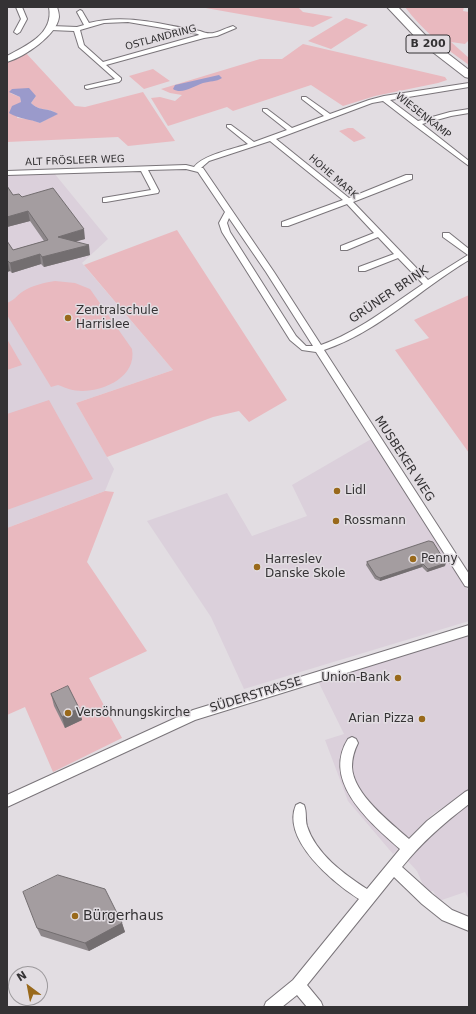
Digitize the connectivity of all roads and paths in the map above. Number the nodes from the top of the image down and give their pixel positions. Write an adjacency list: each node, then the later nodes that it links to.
1 (19, 7): 10 (street)
2 (53, 7): 7 (street)
3 (392, 7): 15 (highway, B 200)
4 (399, 7): 14 (highway, B 200)
5 (79, 10): 6 (street)
6 (88, 26): 9 (street, OSTLANDRING); 11 (street, OSTLANDRING)
7 (51, 28): 9 (street, OSTLANDRING); 12 (street)
8 (233, 28): 11 (street)
9 (77, 29): 13 (street)
10 (17, 32)
11 (204, 36): 13 (street, OSTLANDRING)
12 (7, 59)
13 (101, 64): 17 (street)
14 (469, 70)
15 (469, 75)
16 (469, 85): 19 (street)
17 (87, 87)
18 (304, 98): 22 (street)
19 (384, 98): 22 (street); 23 (street, WIESENKAMP)
20 (265, 110): 25 (street)
21 (469, 111): 23 (street)
22 (329, 117): 25 (street)
23 (416, 124): 28 (street, WIESENKAMP)
24 (229, 126): 27 (street)
25 (292, 131): 26 (street)
26 (271, 138): 27 (street); 34 (street, HOHE MARK)
27 (253, 145): 29 (street)
28 (469, 164)
29 (197, 168): 30 (street, ALT FRÖSLEER WEG); 35 (street, MUSBEKER WEG)
30 (144, 169): 31 (street, ALT FRÖSLEER WEG); 33 (street)
31 (7, 173)
32 (409, 177): 34 (street)
33 (106, 200)
34 (348, 201): 36 (street); 37 (street, HOHE MARK)
35 (229, 211): 45 (street, MUSBEKER WEG); 45 (street)
36 (285, 224)
37 (379, 234): 39 (street); 41 (street, HOHE MARK)
38 (446, 235): 40 (street)
39 (344, 248)
40 (469, 253)
41 (398, 255): 43 (street); 44 (street, HOHE MARK)
42 (469, 257): 44 (street, GRÜNER BRINK)
43 (362, 269)
44 (426, 284): 45 (street, GRÜNER BRINK)
45 (320, 349): 46 (street, MUSBEKER WEG)
46 (469, 583)
47 (469, 630): 50 (street, SÜDERSTRASSE)
48 (352, 743): 52 (street)
49 (469, 796): 52 (street)
50 (7, 801)
51 (300, 809): 54 (street)
52 (409, 848): 53 (street)
53 (393, 867): 54 (street); 55 (street)
54 (369, 898): 56 (street)
55 (469, 924)
56 (298, 985): 57 (street); 58 (street)
57 (271, 1007)
58 (316, 1007)

